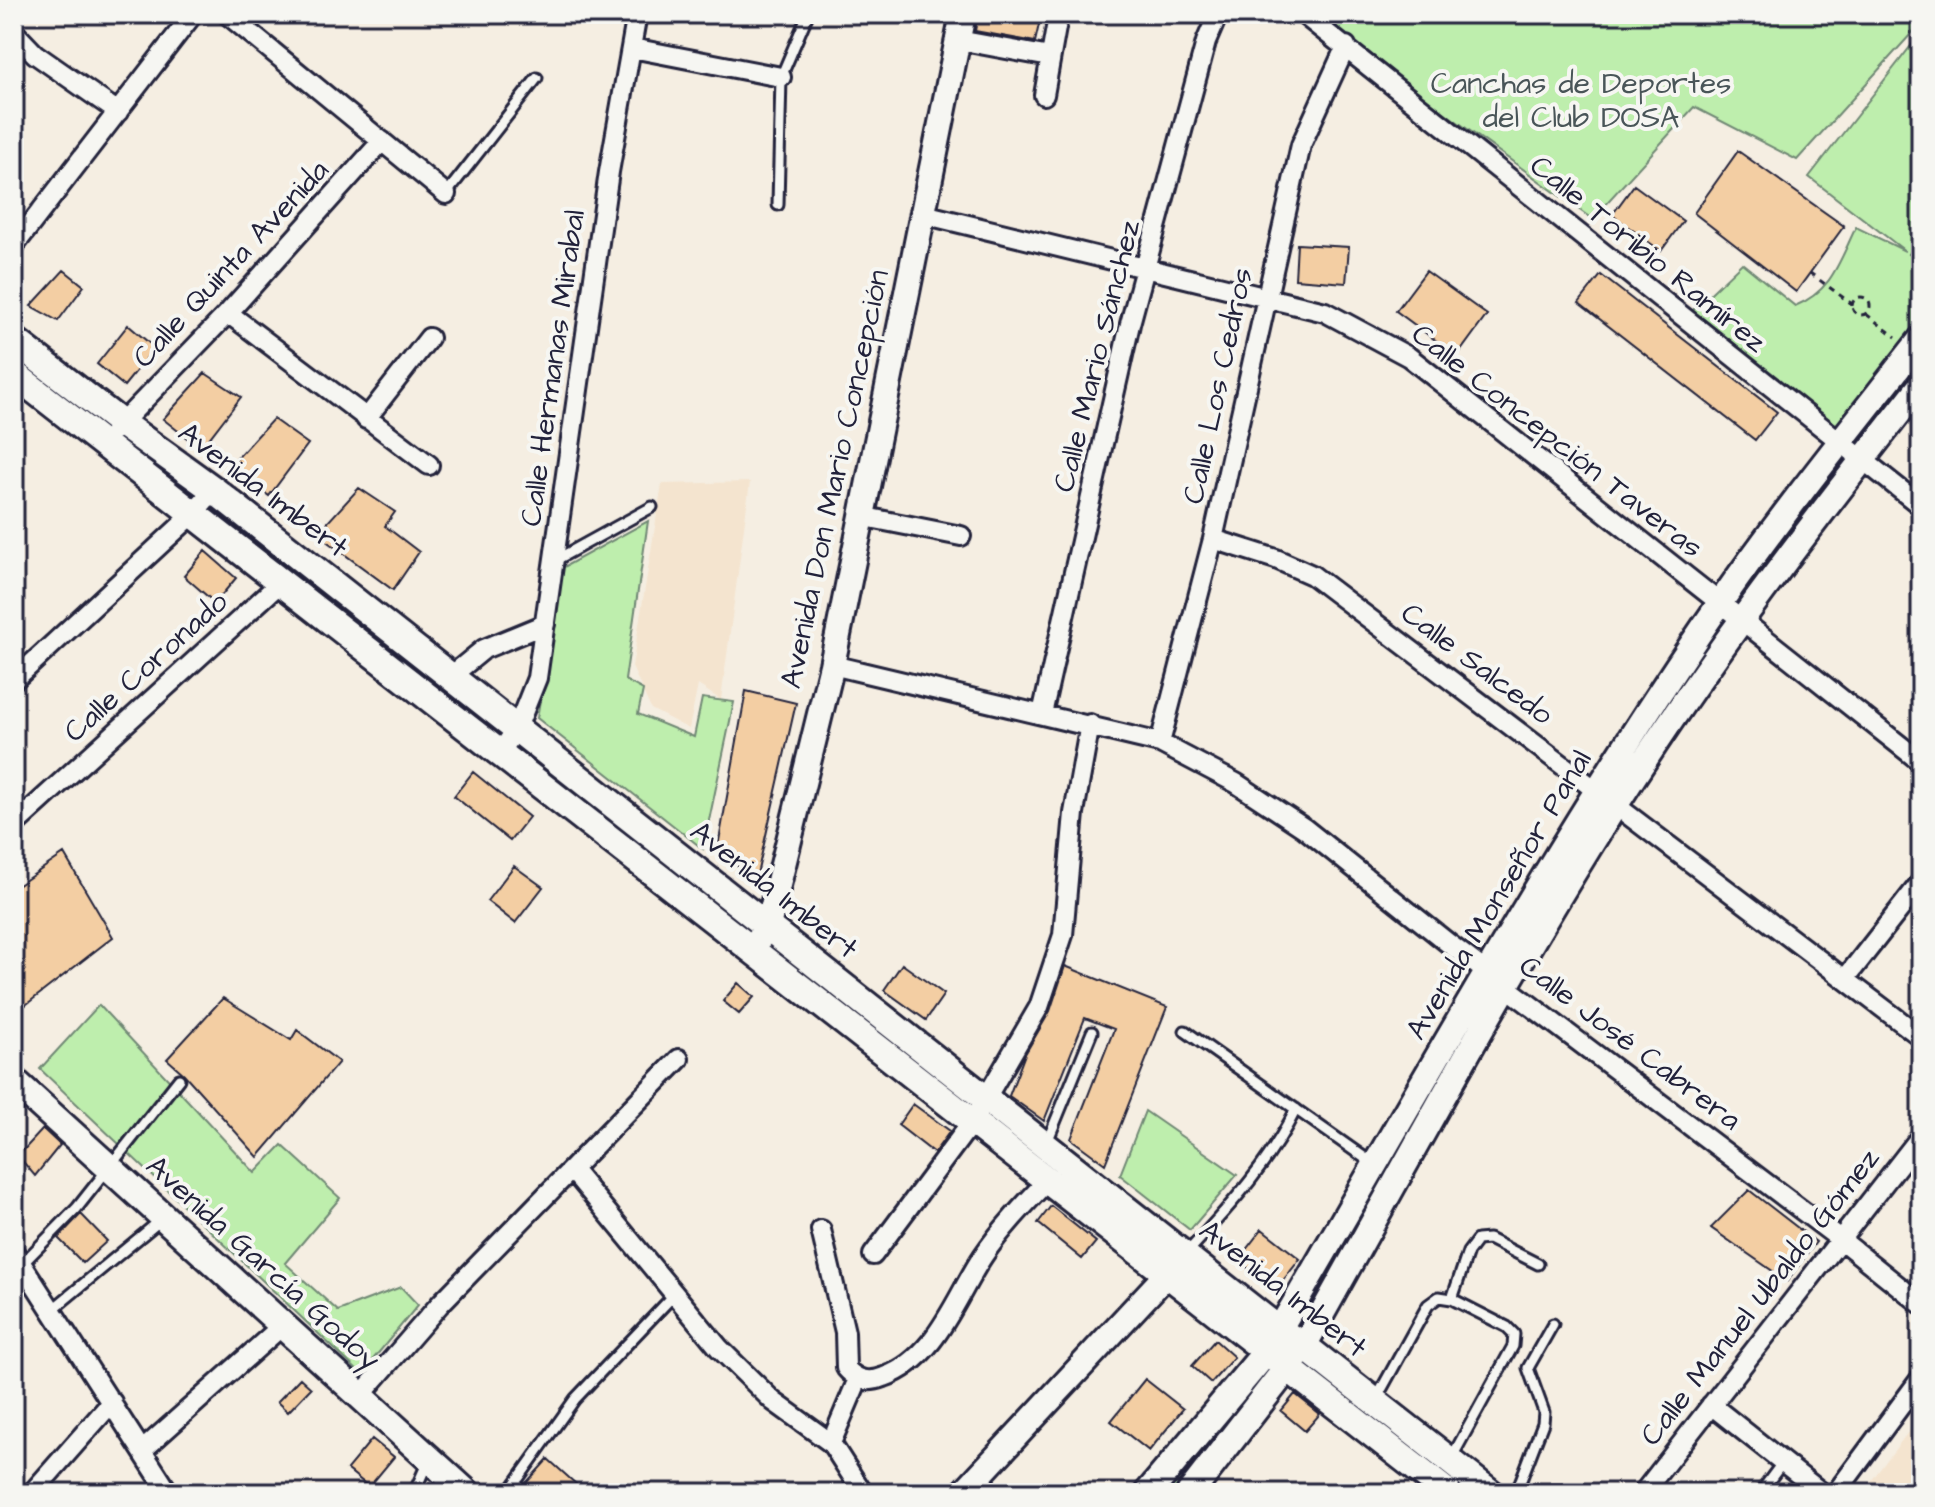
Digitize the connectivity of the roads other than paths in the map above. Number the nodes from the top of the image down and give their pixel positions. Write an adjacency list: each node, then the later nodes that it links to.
1 (193, 14): 17 (street)
2 (227, 14): 18 (street)
3 (637, 14): 12 (street, Calle Hermanas Mirabal)
4 (808, 14): 14 (lane)
5 (963, 14): 10 (street, Avenida Don Mario Concepción)
6 (1218, 14): 23 (street, Calle Mario Sánchez)
7 (1303, 14): 11 (street, Calle Toribio Ramírez)
8 (1057, 22): 13 (street)
9 (14, 32): 17 (street)
10 (958, 40): 13 (street); 21 (street, Avenida Don Mario Concepción)
11 (1346, 46): 24 (street, Calle Los Cedros); 33 (street, Calle Toribio Ramírez)
12 (632, 48): 14 (street); 44 (street, Calle Hermanas Mirabal)
13 (1050, 57): 16 (street)
14 (781, 77): 20 (lane)
15 (537, 78): 19 (lane)
16 (1044, 95)
17 (118, 112): 22 (street)
18 (382, 141): 19 (street); 25 (street, Calle Quinta Avenida)
19 (446, 194)
20 (778, 205)
21 (923, 214): 23 (street, Calle Concepción Taveras); 41 (street, Avenida Don Mario Concepción)
22 (14, 246)
23 (1145, 268): 24 (street, Calle Concepción Taveras); 52 (street, Calle Mario Sánchez)
24 (1265, 299): 43 (street, Calle Los Cedros); 46 (street, Calle Concepción Taveras)
25 (228, 313): 31 (street); 32 (street, Calle Quinta Avenida)
26 (429, 338): 31 (street)
27 (14, 340): 32 (main road, Avenida Imbert)
28 (1917, 345): 33 (street, Avenida Monseñor Panal)
29 (14, 374): 34 (main road, Avenida Imbert)
30 (1921, 385): 35 (street, Avenida Monseñor Panal)
31 (366, 419): 36 (street)
32 (121, 423): 34 (street, Calle Quinta Avenida); 37 (main road, Avenida Imbert)
33 (1839, 443): 35 (street, Calle Toribio Ramírez); 46 (street, Avenida Monseñor Panal)
34 (103, 444): 40 (main road, Avenida Imbert)
35 (1861, 461): 38 (street, Calle Toribio Ramírez); 47 (street, Avenida Monseñor Panal)
36 (429, 465)
37 (214, 490): 40 (street); 50 (main road, Avenida Imbert)
38 (1921, 506)
39 (652, 507): 44 (lane)
40 (193, 514): 45 (main road, Avenida Imbert); 51 (street)
41 (860, 516): 42 (street); 49 (street, Avenida Don Mario Concepción)
42 (961, 536)
43 (1213, 539): 55 (street, Calle Los Cedros); 58 (street, Calle Salcedo)
44 (554, 561): 48 (street, Calle Hermanas Mirabal)
45 (279, 584): 56 (main road, Avenida Imbert); 59 (street, Calle Coronado)
46 (1720, 603): 47 (street, Calle Concepción Taveras); 58 (street, Avenida Monseñor Panal)
47 (1741, 619): 57 (street, Calle Concepción Taveras); 58 (street, Avenida Monseñor Panal)
48 (545, 624): 50 (street); 54 (street, Calle Hermanas Mirabal)
49 (832, 665): 52 (street, Calle José Cabrera); 61 (street, Avenida Don Mario Concepción)
50 (451, 676): 54 (main road, Avenida Imbert)
51 (14, 680)
52 (1042, 714): 53 (street, Calle José Cabrera)
53 (1090, 724): 55 (street, Calle José Cabrera); 71 (street)
54 (517, 728): 56 (street, Calle Hermanas Mirabal); 61 (main road, Avenida Imbert)
55 (1160, 743): 63 (street, Calle José Cabrera)
56 (500, 753): 62 (main road, Avenida Imbert)
57 (1921, 762)
58 (1607, 798): 63 (street, Avenida Monseñor Panal); 64 (street, Calle Salcedo)
59 (14, 825)
60 (1921, 882): 64 (street)
61 (768, 926): 62 (street, Avenida Don Mario Concepción); 71 (main road, Avenida Imbert)
62 (751, 950): 73 (main road, Avenida Imbert)
63 (1498, 978): 76 (street, Avenida Monseñor Panal); 82 (street, Calle José Cabrera); 94 (street, Avenida Monseñor Panal)
64 (1845, 979): 67 (street, Calle Salcedo)
65 (1185, 1031): 72 (lane)
66 (1092, 1032): 75 (lane)
67 (1921, 1037)
68 (679, 1059): 78 (street)
69 (179, 1079): 77 (lane)
70 (14, 1081): 77 (main road, Avenida García Godoy)
71 (986, 1098): 73 (street); 75 (main road, Avenida Imbert)
72 (1296, 1109): 76 (lane); 84 (lane)
73 (972, 1122): 79 (main road, Avenida Imbert); 83 (street)
74 (1921, 1136): 82 (street, Calle Manuel Ubaldo Gómez)
75 (1046, 1145): 84 (main road, Avenida Imbert)
76 (1376, 1165): 95 (street, Avenida Monseñor Panal)
77 (108, 1166): 80 (main road, Avenida García Godoy); 85 (lane)
78 (573, 1171): 88 (street); 98 (street)
79 (1047, 1181): 87 (main road, Avenida Imbert); 97 (street)
80 (165, 1216): 91 (lane); 92 (main road, Avenida García Godoy)
81 (821, 1230): 97 (street)
82 (1840, 1239): 90 (street, Calle José Cabrera); 101 (street, Calle Manuel Ubaldo Gómez)
83 (873, 1255)
84 (1185, 1255): 87 (street); 95 (main road, Avenida Imbert)
85 (18, 1258): 91 (street)
86 (1538, 1264): 89 (lane)
87 (1165, 1276): 95 (main road, Avenida Imbert); 113 (street)
88 (675, 1294): 102 (street); 111 (lane)
89 (1452, 1299): 99 (lane); 105 (lane)
90 (1921, 1304)
91 (52, 1310): 100 (street)
92 (284, 1324): 98 (main road, Avenida García Godoy); 103 (street)
93 (1553, 1324): 118 (lane)
94 (1304, 1346): 95 (main road, Avenida Imbert); 99 (main road, Avenida Imbert)
95 (1277, 1350): 114 (main road, Avenida Monseñor Panal); 115 (main road, Avenida Monseñor Panal); 116 (main road, Avenida Imbert)
96 (1921, 1378): 122 (street)
97 (858, 1379): 102 (street)
98 (361, 1395): 104 (main road, Avenida García Godoy)
99 (1375, 1401): 105 (main road, Avenida Imbert)
100 (112, 1402): 103 (street); 107 (street)
101 (1711, 1405): 106 (street); 119 (street, Calle Manuel Ubaldo Gómez)
102 (831, 1443): 112 (street)
103 (144, 1449): 108 (street)
104 (429, 1458): 109 (lane); 110 (main road, Avenida García Godoy)
105 (1450, 1460): 117 (main road, Avenida Imbert)
106 (1783, 1462): 120 (lane); 121 (street)
107 (32, 1493)
108 (169, 1493)
109 (414, 1493)
110 (467, 1493)
111 (508, 1493)
112 (863, 1493)
113 (963, 1493)
114 (1148, 1493)
115 (1190, 1493)
116 (1448, 1493)
117 (1491, 1493)
118 (1516, 1493)
119 (1643, 1493)
120 (1760, 1493)
121 (1822, 1493)
122 (1836, 1493)

